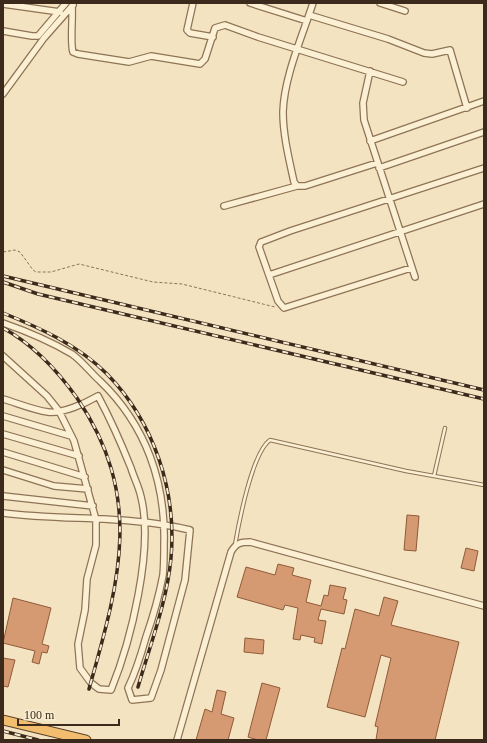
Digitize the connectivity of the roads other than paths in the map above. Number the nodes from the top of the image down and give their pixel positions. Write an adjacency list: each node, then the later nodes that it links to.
1 (66, 3): 9 (street)
2 (193, 3): 12 (street)
3 (250, 3): 10 (street)
4 (313, 3): 10 (street)
5 (380, 3): 8 (street)
6 (3, 4): 9 (street)
7 (73, 5): 12 (street); 16 (street)
8 (405, 11)
9 (60, 12): 11 (street)
10 (308, 18): 13 (street); 18 (street)
11 (3, 31)
12 (212, 37): 13 (street)
13 (298, 49): 14 (street); 23 (street)
14 (370, 71): 15 (street); 20 (street)
15 (403, 82)
16 (3, 94)
17 (484, 101): 18 (street)
18 (467, 108): 20 (street)
19 (484, 132): 21 (street)
20 (370, 141): 21 (street)
21 (378, 165): 23 (street); 24 (street)
22 (484, 168): 24 (street)
23 (297, 186): 26 (street)
24 (390, 199): 27 (street); 29 (street)
25 (484, 204): 27 (street)
26 (224, 206)
27 (401, 233): 28 (street); 29 (street)
28 (411, 268): 29 (street); 30 (street)
29 (269, 275)
30 (415, 277)
31 (3, 323): 51 (street)
32 (3, 356): 34 (street)
33 (3, 399): 34 (street)
34 (59, 411): 38 (street); 50 (street)
35 (3, 416): 38 (street)
36 (445, 428): 42 (lane)
37 (3, 434): 40 (street)
38 (71, 436): 40 (street)
39 (3, 452): 43 (street)
40 (78, 456): 43 (street)
41 (3, 470): 45 (street)
42 (434, 476): 44 (lane); 52 (lane)
43 (85, 477): 45 (street)
44 (484, 485)
45 (88, 489): 47 (street)
46 (3, 496): 47 (street)
47 (93, 506): 49 (street)
48 (3, 513): 49 (street)
49 (96, 520): 50 (street); 50 (street)
50 (145, 523): 51 (street)
51 (164, 525): 51 (street)
52 (235, 545): 53 (street); 56 (street)
53 (484, 604)
54 (3, 720): 55 (highway)
55 (86, 740)
56 (177, 740)

